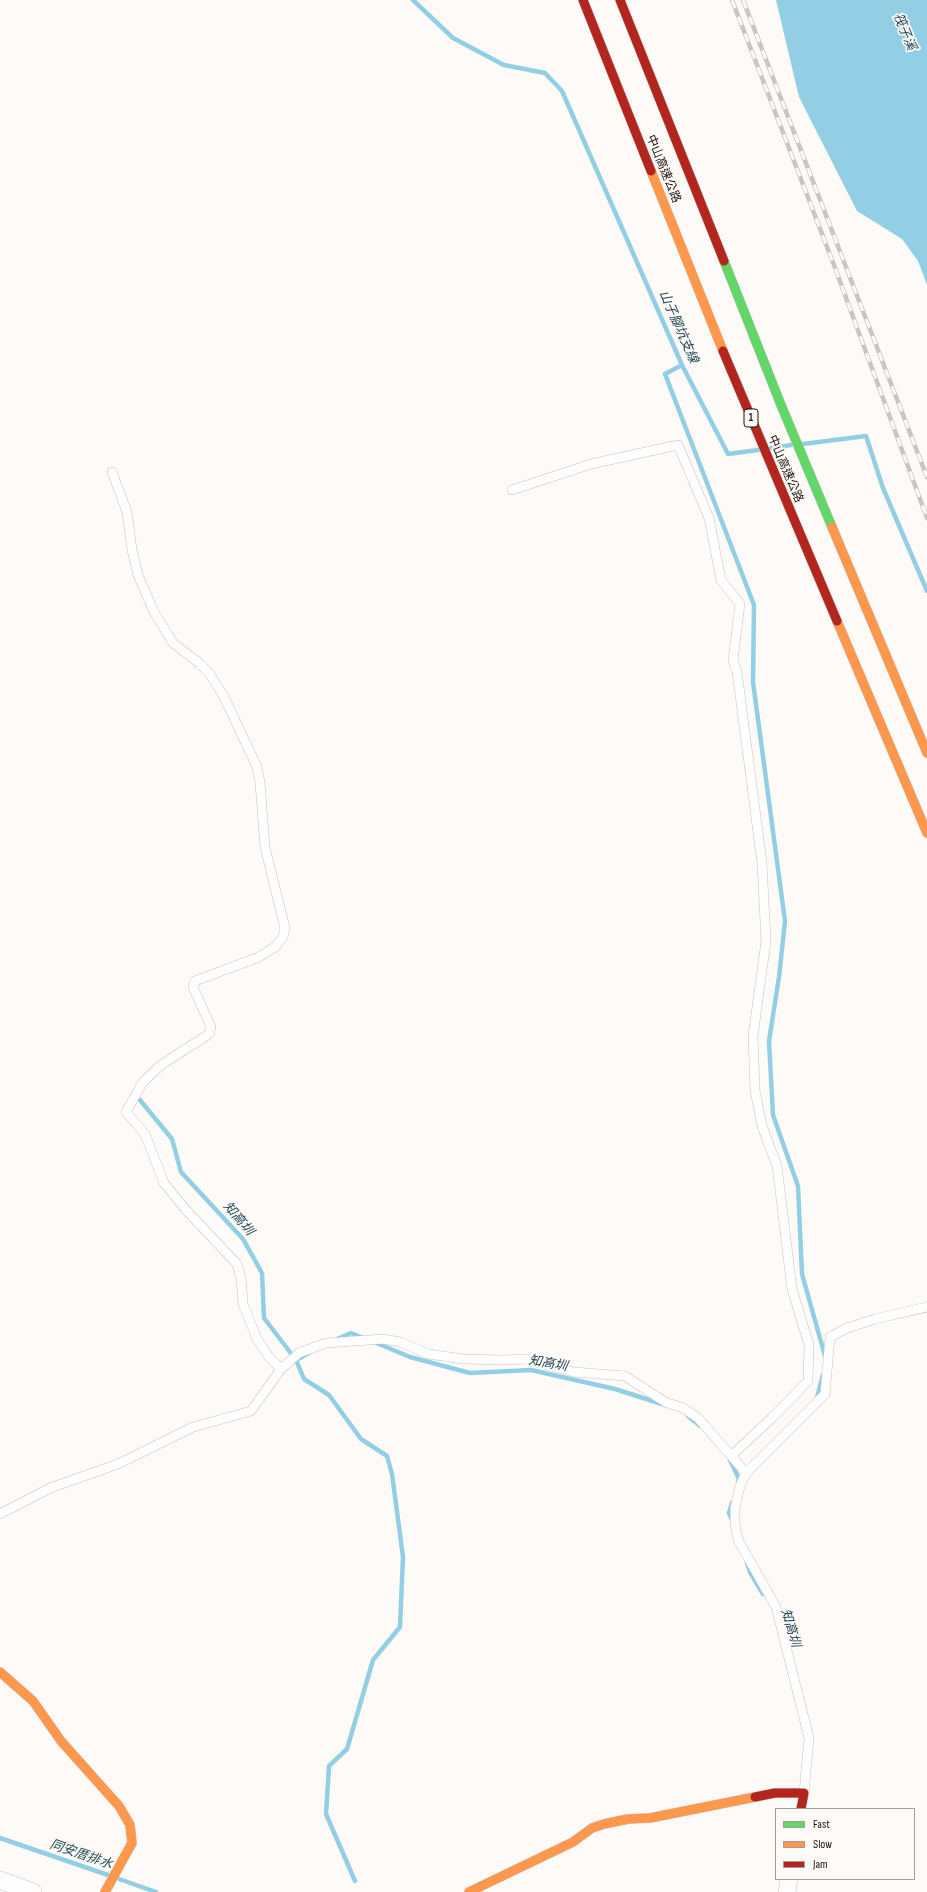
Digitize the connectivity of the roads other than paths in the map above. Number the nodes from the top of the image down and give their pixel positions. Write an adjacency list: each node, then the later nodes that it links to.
1 (583, 0): 6 (main road, 中山高速公路 / 1)
2 (620, 0): 5 (main road, 中山高速公路)
3 (112, 472): 8 (lane)
4 (512, 490): 9 (lane)
5 (927, 753)
6 (927, 833)
7 (927, 1307): 10 (lane)
8 (281, 1369): 9 (lane); 11 (lane)
9 (732, 1455): 10 (lane)
10 (746, 1472): 13 (lane)
11 (0, 1514)
12 (0, 1672): 18 (main road)
13 (804, 1793): 14 (main road); 19 (main road)
14 (801, 1808)
15 (0, 1880): 17 (street)
16 (789, 1880): 20 (street)
17 (33, 1892)
18 (105, 1892)
19 (469, 1892)
20 (787, 1892)

